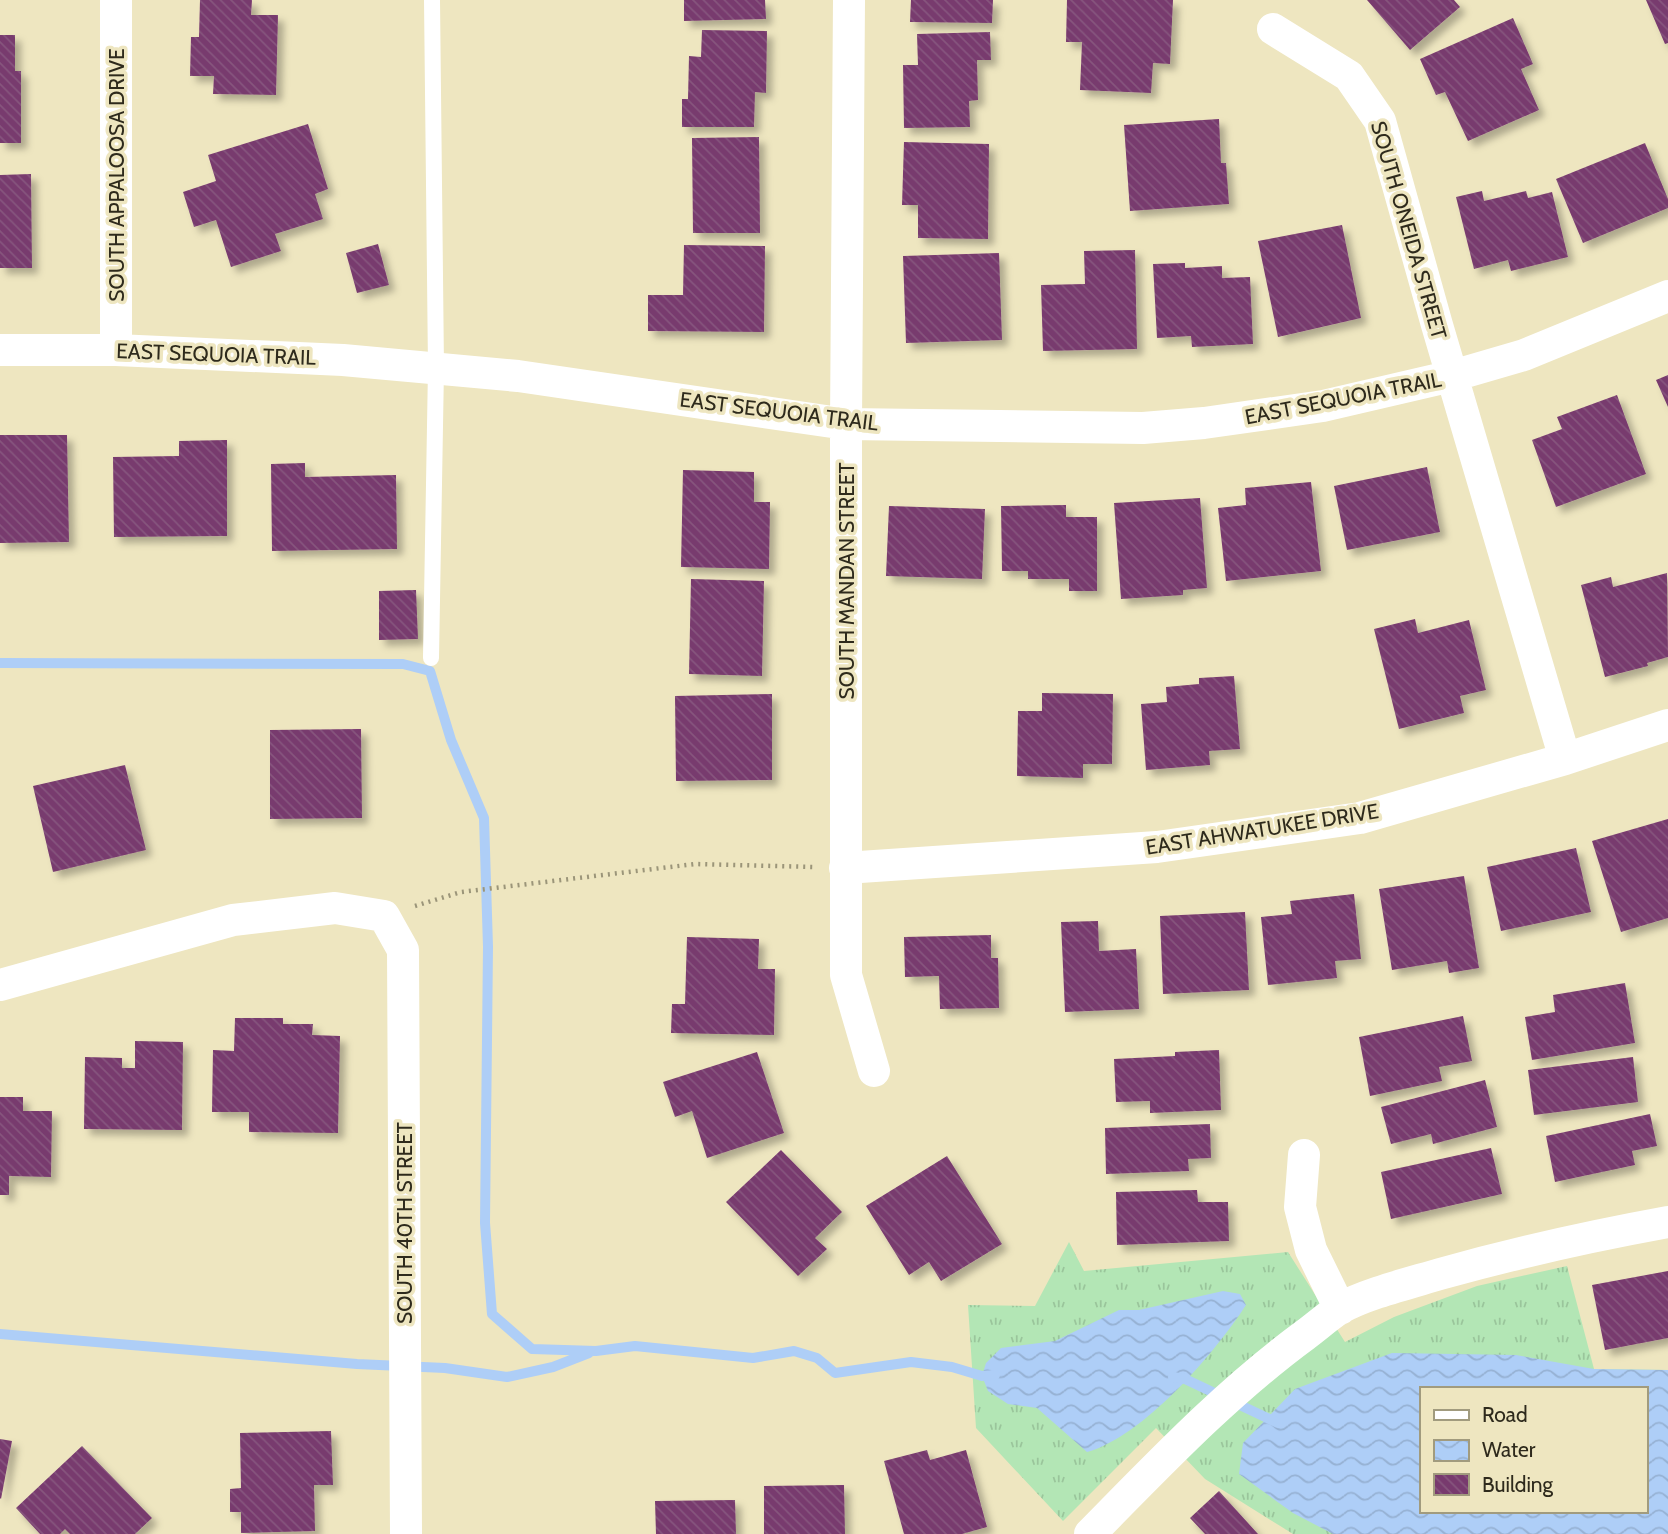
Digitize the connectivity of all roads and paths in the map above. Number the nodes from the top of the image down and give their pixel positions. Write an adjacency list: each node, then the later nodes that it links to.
1 (116, 0): 6 (street, SOUTH APPALOOSA DRIVE)
2 (432, 0): 8 (lane)
3 (849, 0): 10 (street, SOUTH MANDAN STREET)
4 (1273, 29): 9 (street, SOUTH ONEIDA STREET)
5 (1668, 296): 9 (street, EAST SEQUOIA TRAIL)
6 (116, 349): 7 (street, EAST SEQUOIA TRAIL); 8 (street, EAST SEQUOIA TRAIL)
7 (0, 350)
8 (436, 369): 10 (street, EAST SEQUOIA TRAIL); 11 (lane)
9 (1452, 376): 10 (street, EAST SEQUOIA TRAIL); 13 (street, SOUTH ONEIDA STREET)
10 (846, 424): 14 (street, SOUTH MANDAN STREET)
11 (431, 658)
12 (1668, 725): 13 (street, EAST AHWATUKEE DRIVE)
13 (1565, 759): 14 (street, EAST AHWATUKEE DRIVE)
14 (845, 868): 15 (path); 17 (street, SOUTH MANDAN STREET)
15 (384, 916): 16 (street); 22 (street, SOUTH 40TH STREET)
16 (0, 985)
17 (874, 1071)
18 (1304, 1155): 20 (street)
19 (1668, 1222): 20 (street)
20 (1340, 1309): 21 (street)
21 (1101, 1524)
22 (406, 1534)

